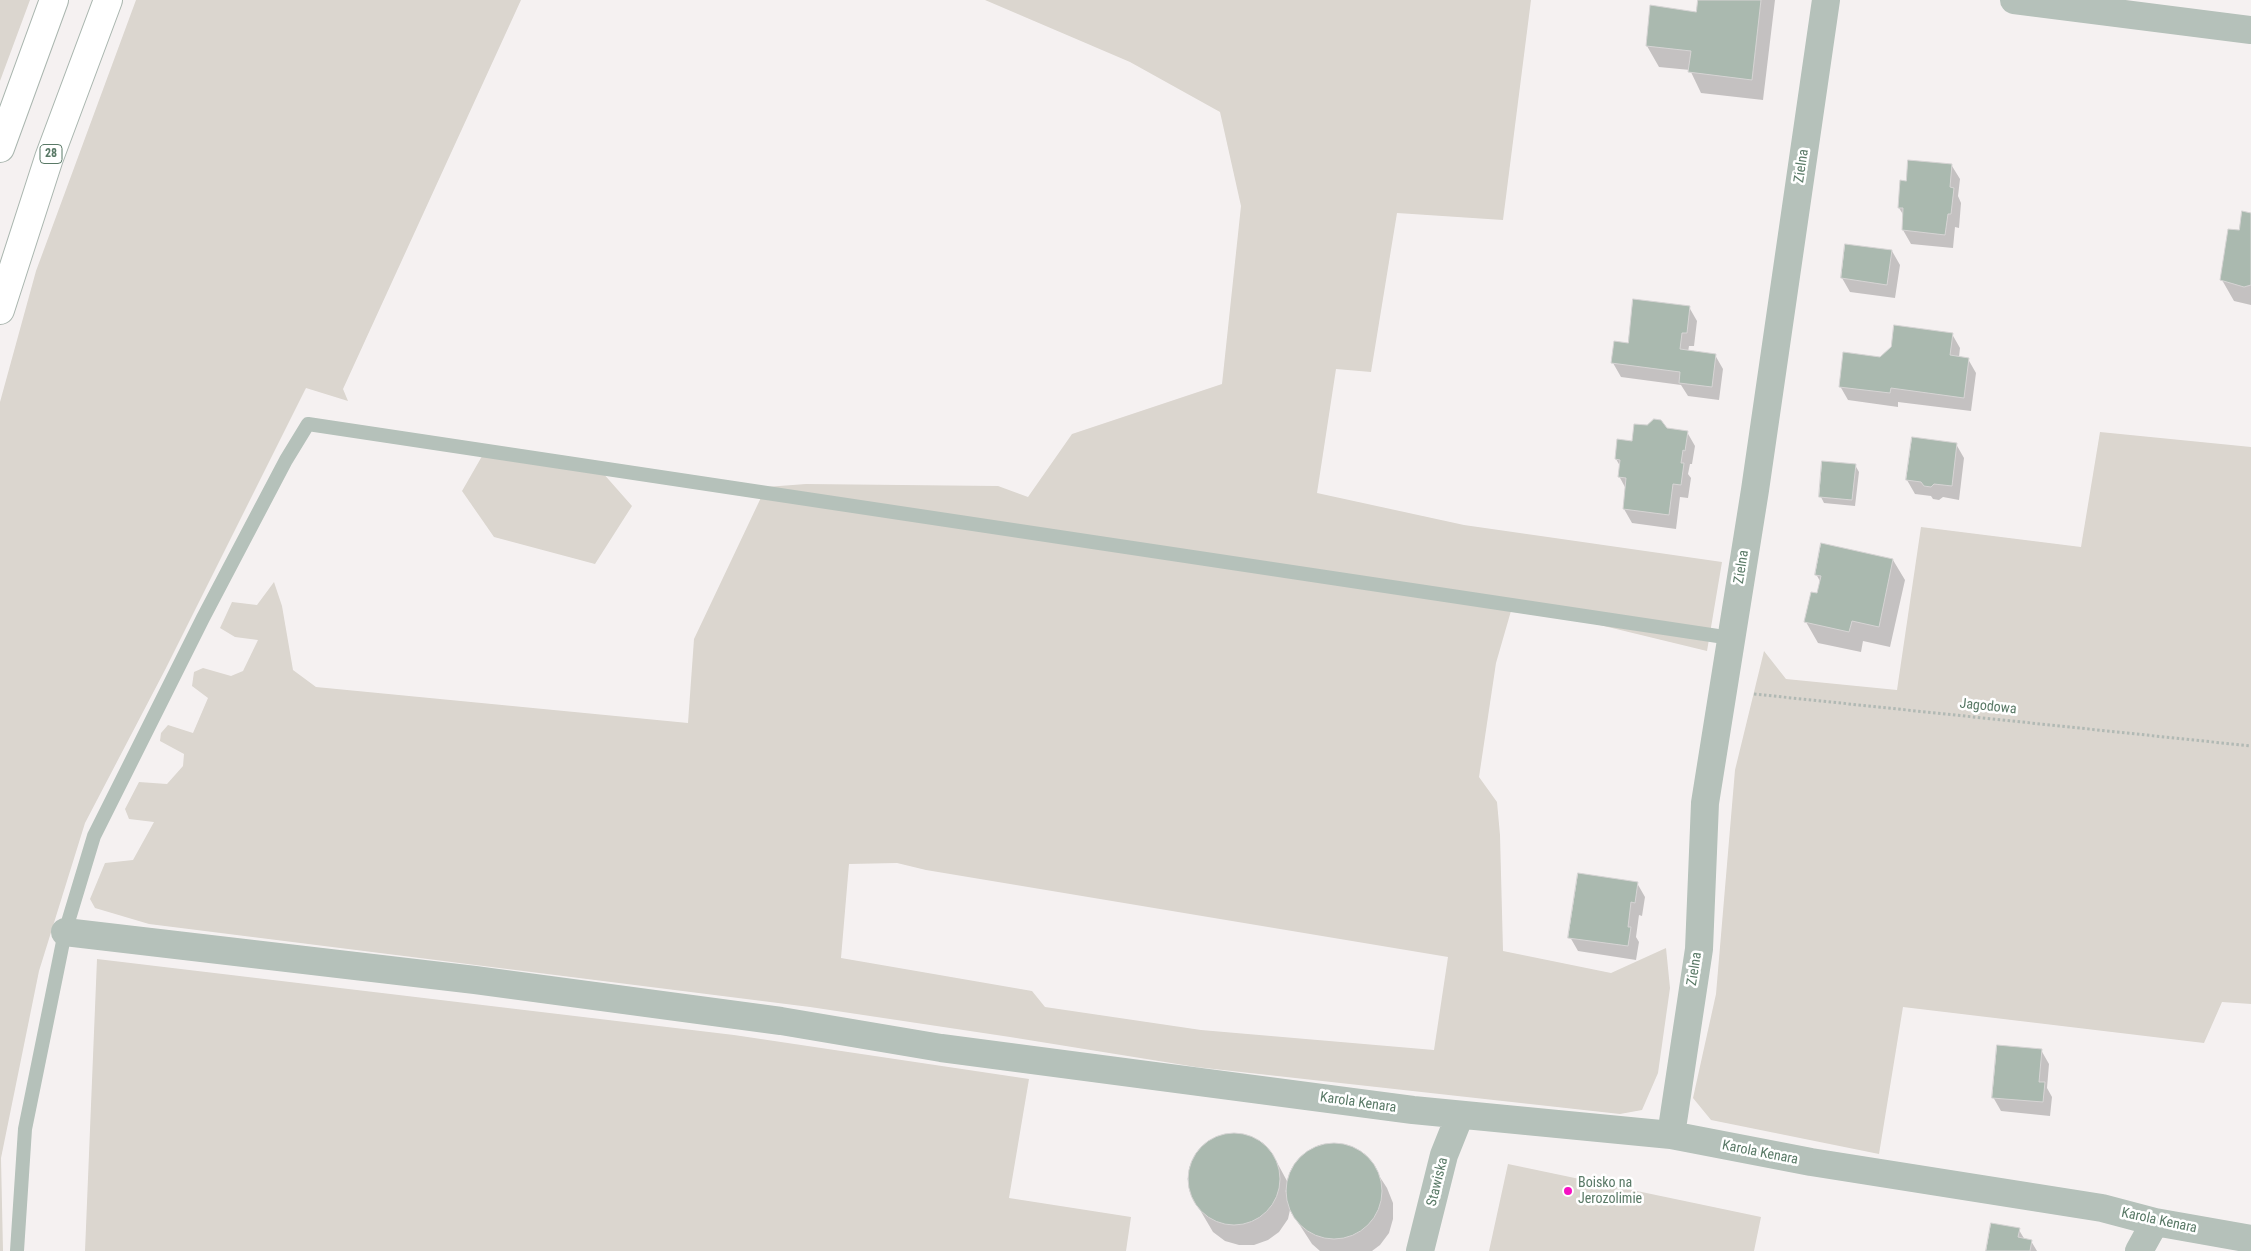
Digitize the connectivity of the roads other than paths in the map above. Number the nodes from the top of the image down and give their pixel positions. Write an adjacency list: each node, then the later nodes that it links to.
1 (54, 0): 6 (main road)
2 (108, 0): 7 (main road, 28)
3 (1826, 0): 8 (street, Zielna)
4 (2014, 0): 5 (street)
5 (2251, 30)
6 (0, 148)
7 (0, 310)
8 (1730, 638): 9 (lane); 11 (street, Zielna)
9 (65, 932): 10 (street, Karola Kenara); 14 (lane)
10 (1460, 1115): 11 (street, Karola Kenara); 15 (street, Stawiska)
11 (1672, 1135): 12 (street, Karola Kenara)
12 (2155, 1222): 13 (street, Karola Kenara); 16 (street)
13 (2251, 1239)
14 (17, 1251)
15 (1420, 1251)
16 (2139, 1251)

